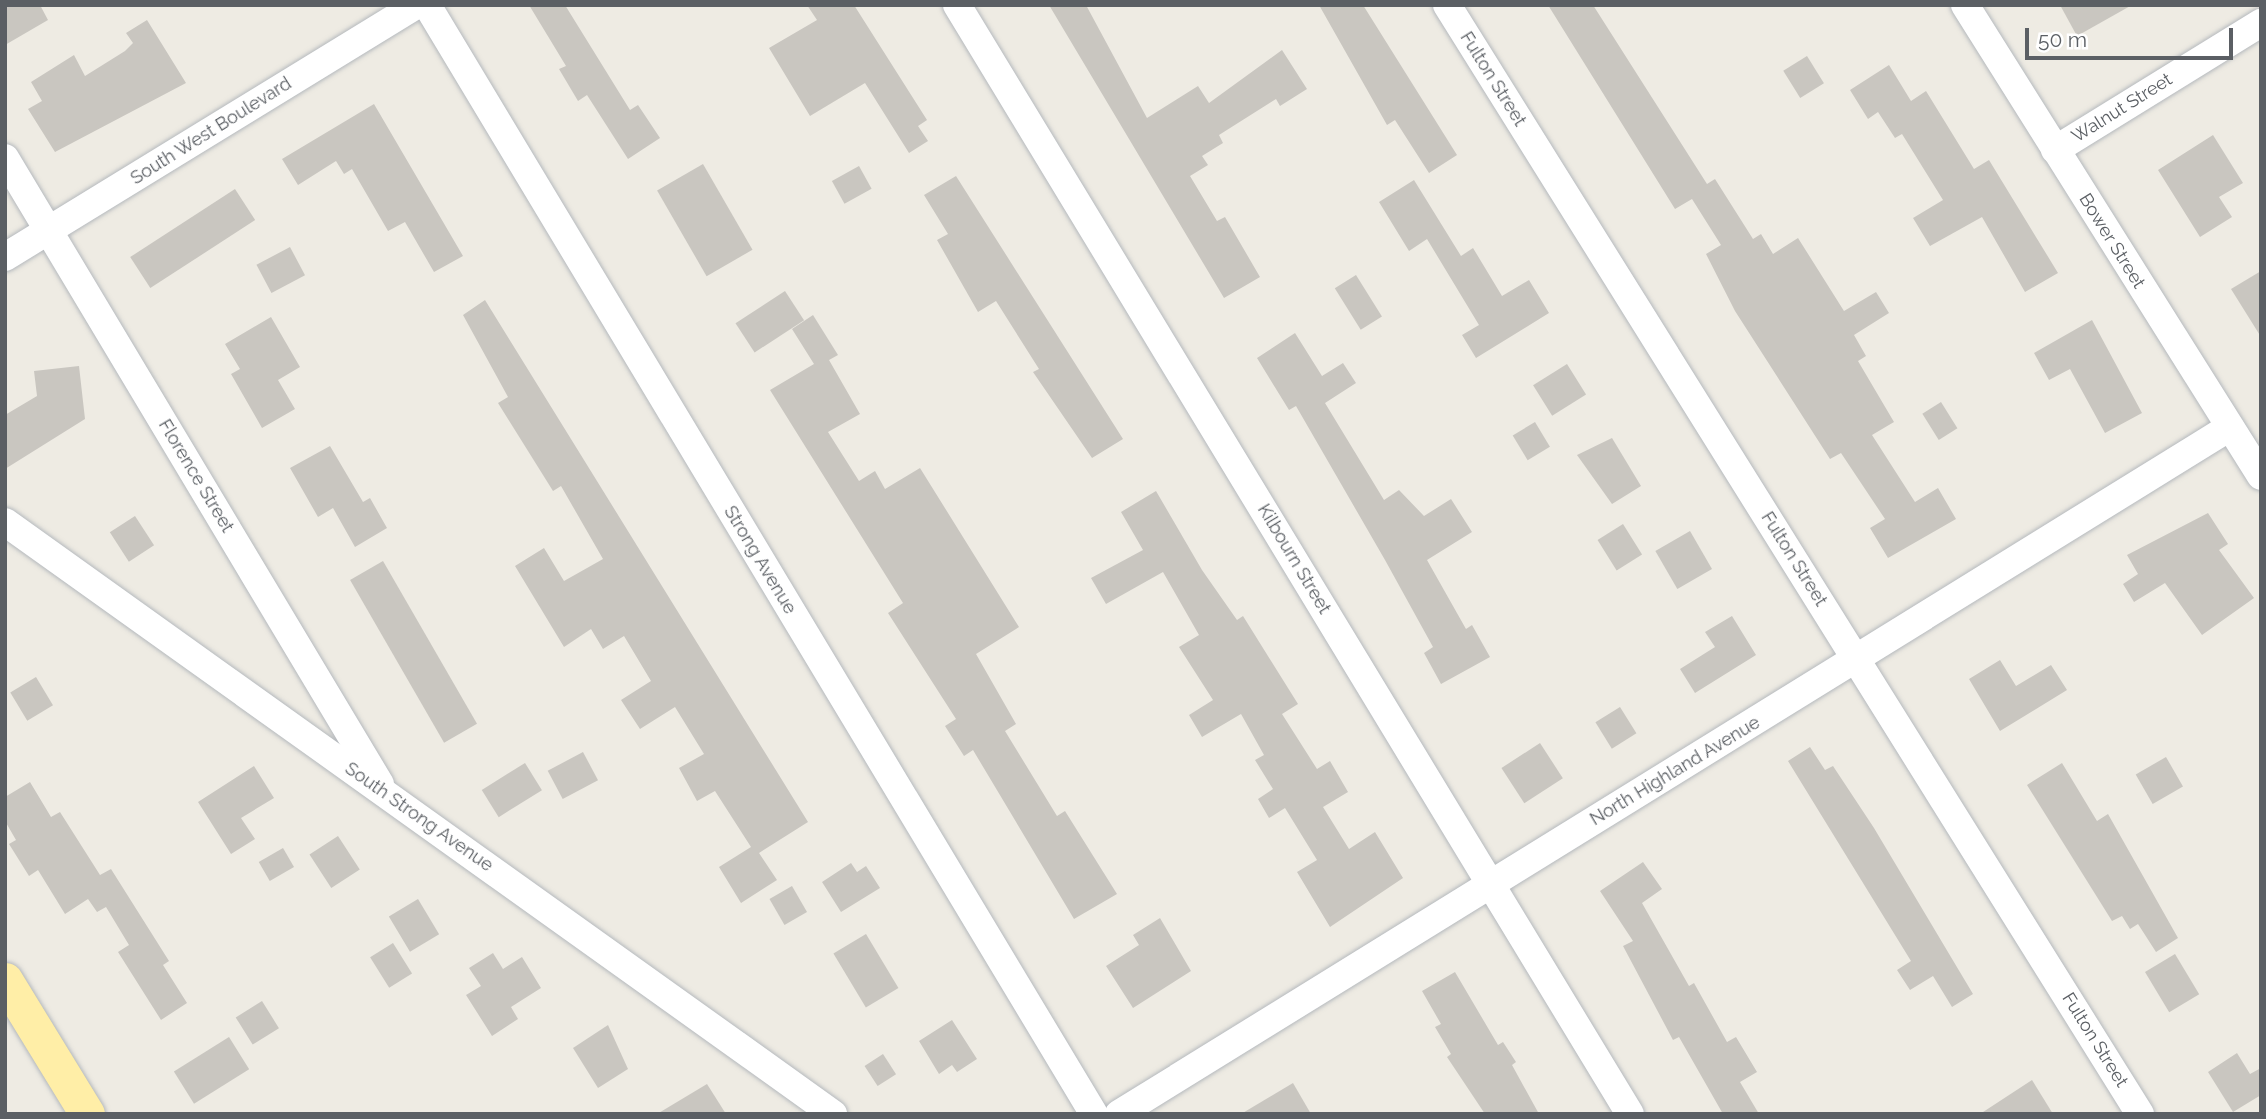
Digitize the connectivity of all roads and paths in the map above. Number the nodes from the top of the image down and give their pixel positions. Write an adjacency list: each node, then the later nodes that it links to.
1 (417, 5): 9 (street, South West Boulevard)
2 (427, 5): 20 (street, Strong Avenue)
3 (957, 5): 16 (street, Kilbourn Street)
4 (1447, 5): 14 (street, Fulton Street)
5 (1965, 5): 7 (street, Bower Street)
6 (2261, 23): 7 (street, Walnut Street)
7 (2054, 150): 11 (street, Bower Street)
8 (5, 158): 9 (street, Florence Street)
9 (50, 230): 10 (street, South West Boulevard); 15 (street, Florence Street)
10 (5, 257)
11 (2230, 427): 12 (street, Bower Street); 14 (street, North Highland Avenue)
12 (2261, 476)
13 (5, 522): 15 (street, South Strong Avenue)
14 (1857, 659): 16 (street, North Highland Avenue); 23 (street, Fulton Street)
15 (387, 795): 19 (street, South Strong Avenue)
16 (1491, 882): 21 (street, North Highland Avenue); 22 (street, Kilbourn Street)
17 (5, 980): 18 (main road)
18 (87, 1114)
19 (833, 1114)
20 (1094, 1114)
21 (1119, 1114)
22 (1630, 1114)
23 (2140, 1114)

